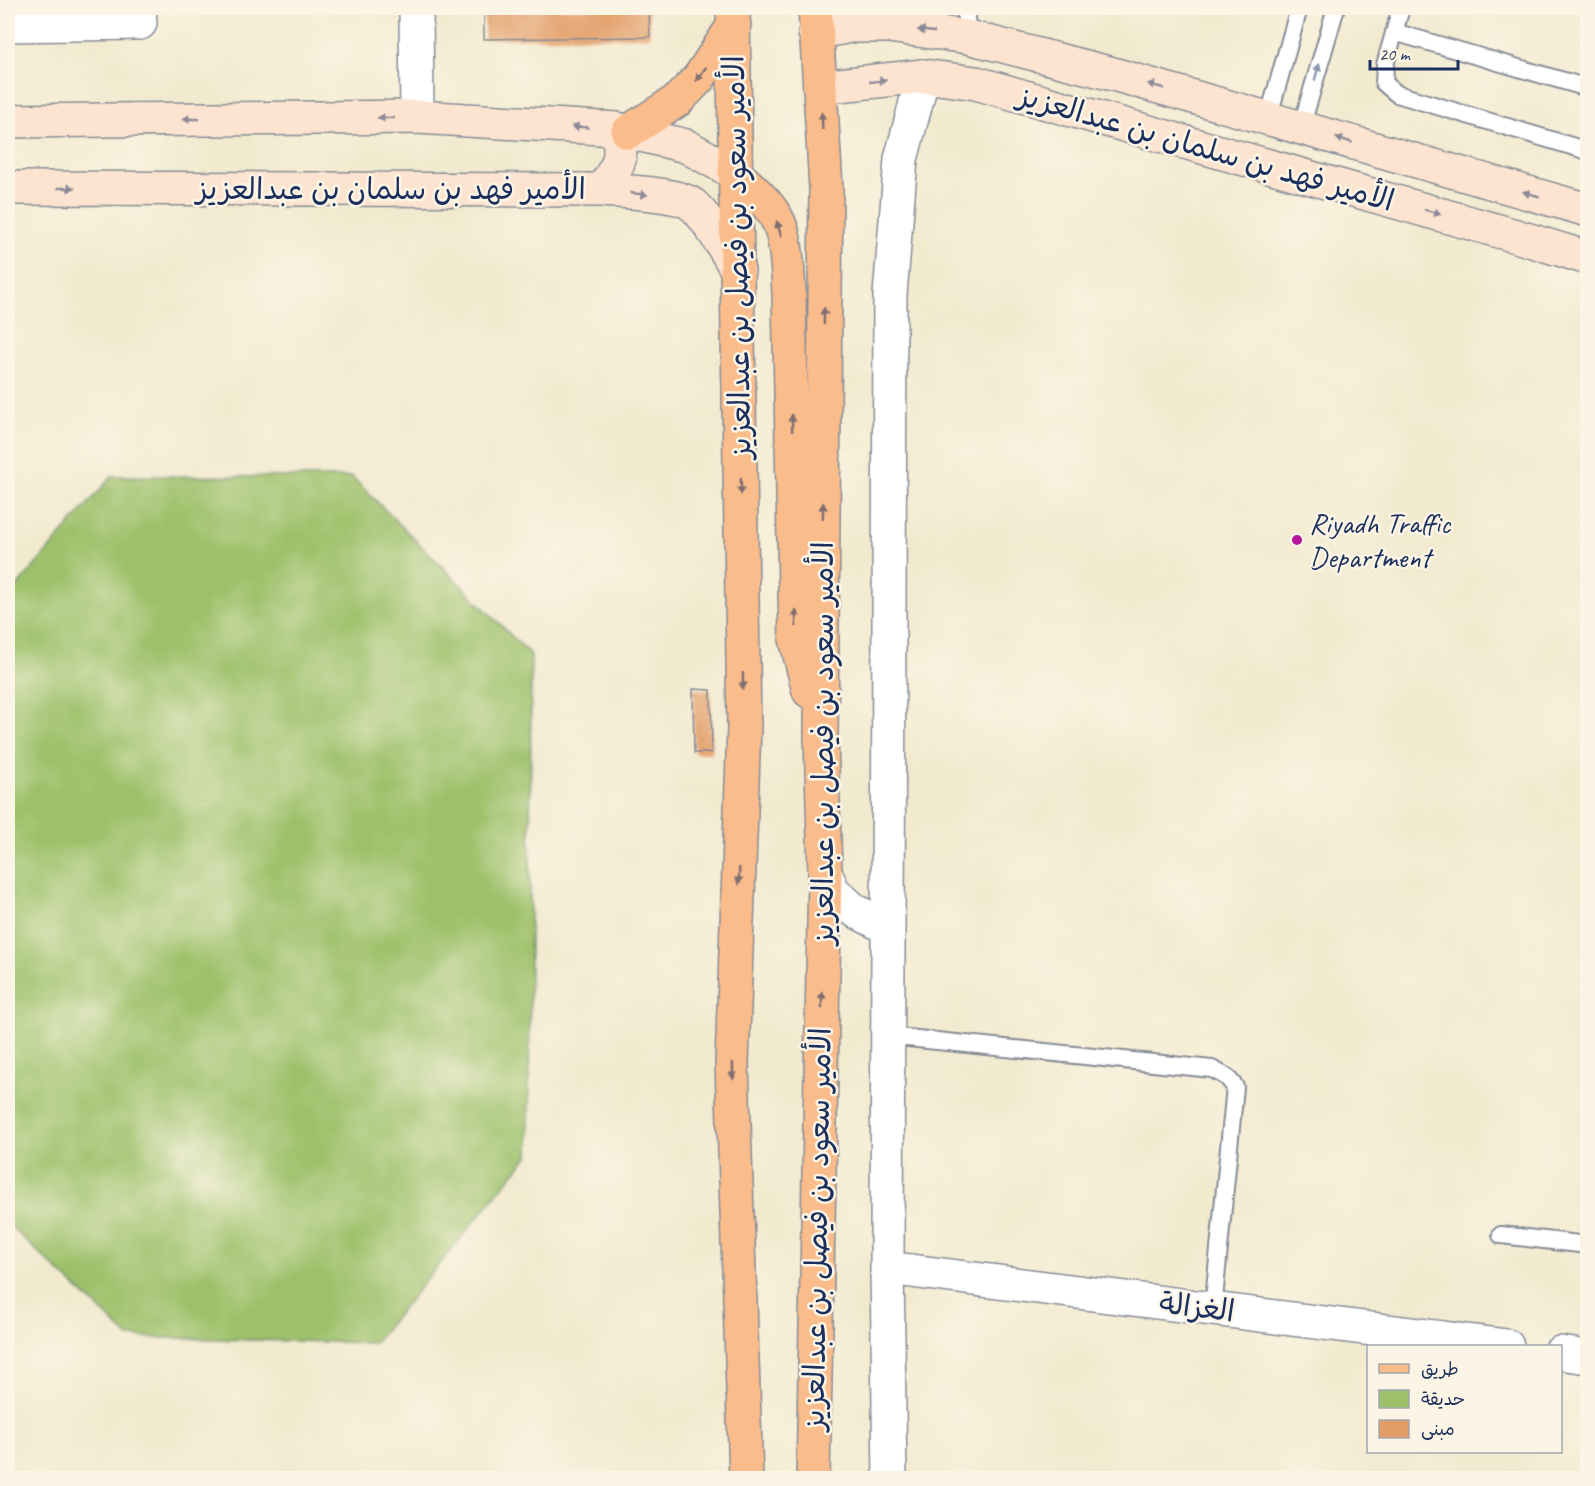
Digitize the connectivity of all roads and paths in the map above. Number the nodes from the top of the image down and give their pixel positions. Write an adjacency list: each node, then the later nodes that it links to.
1 (139, 8): 9 (street)
2 (416, 8): 14 (street)
3 (1299, 8): 15 (lane)
4 (1336, 8): 17 (lane, one-way to 4)
5 (1401, 8): 10 (lane)
6 (733, 16): 18 (main road, one-way to 18); 20 (main road, الأمير سعود بن فيصل بن عبدالعزيز)
7 (815, 20): 8 (street, one-way to 7); 12 (main road, الأمير سعود بن فيصل بن عبدالعزيز)
8 (966, 22): 15 (street, one-way to 8)
9 (8, 24)
10 (1394, 32): 13 (lane); 19 (lane)
11 (923, 76): 12 (street, الأمير فهد بن سلمان بن عبدالعزيز, one-way to 11); 24 (street, الأمير فهد بن سلمان بن عبدالعزيز, one-way to 24); 28 (street)
12 (820, 87): 26 (main road, الأمير سعود بن فيصل بن عبدالعزيز, one-way to 12)
13 (1587, 88)
14 (417, 117): 16 (street, الأمير فهد بن سلمان بن عبدالعزيز, one-way to 16); 18 (street, الأمير فهد بن سلمان بن عبدالعزيز, one-way to 14)
15 (1268, 119): 17 (street)
16 (8, 121)
17 (1302, 128): 23 (street, one-way to 17)
18 (623, 130): 20 (street, الأمير فهد بن سلمان بن عبدالعزيز); 22 (street)
19 (1587, 152)
20 (735, 173): 25 (main road, الأمير سعود بن فيصل بن عبدالعزيز); 26 (main road, one-way to 20)
21 (8, 188): 22 (street, الأمير فهد بن سلمان بن عبدالعزيز, one-way to 22)
22 (602, 190): 25 (street, الأمير فهد بن سلمان بن عبدالعزيز, one-way to 25)
23 (1587, 210)
24 (1587, 258)
25 (738, 271): 37 (main road, الأمير سعود بن فيصل بن عبدالعزيز, one-way to 37)
26 (820, 737): 27 (main road, الأمير سعود بن فيصل بن عبدالعزيز)
27 (825, 873): 28 (street); 38 (main road, الأمير سعود بن فيصل بن عبدالعزيز, one-way to 27)
28 (888, 928): 29 (street)
29 (888, 1036): 32 (street); 33 (lane)
30 (1501, 1235): 31 (lane)
31 (1587, 1245)
32 (887, 1268): 33 (street, الغزالة); 39 (street)
33 (1213, 1309): 34 (street, الغزالة)
34 (1492, 1345)
35 (1562, 1353): 36 (street)
36 (1587, 1357)
37 (746, 1479)
38 (813, 1479)
39 (890, 1479)

